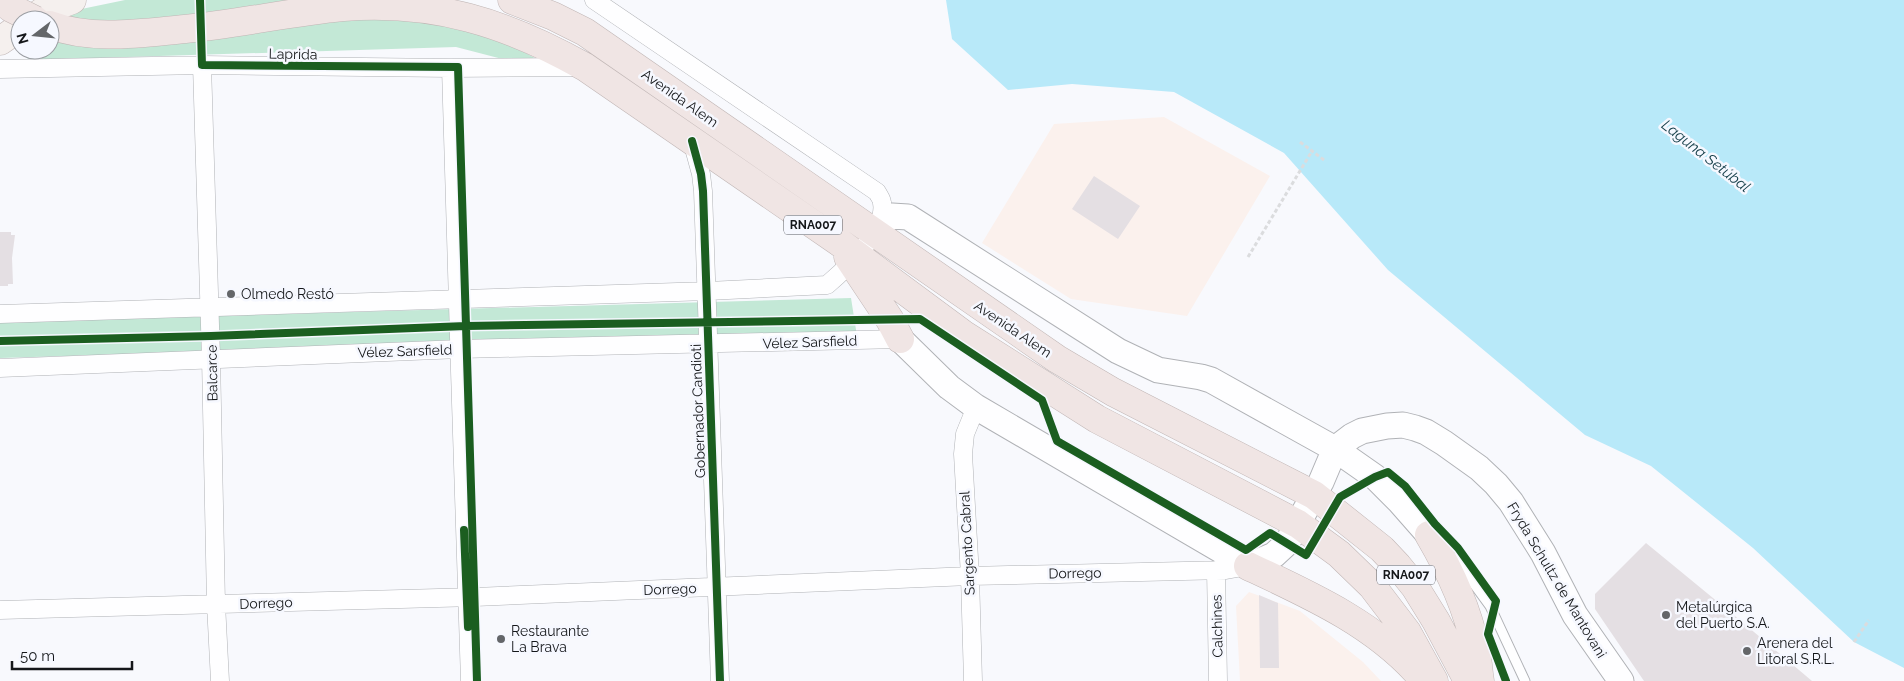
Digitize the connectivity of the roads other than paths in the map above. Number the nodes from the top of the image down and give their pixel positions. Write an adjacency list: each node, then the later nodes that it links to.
1 (1, 0): 5 (highway, bridge)
2 (72, 0): 6 (main road)
3 (594, 0): 13 (street)
4 (518, 1): 13 (highway, Avenida Alem / RNA007)
5 (15, 10)
6 (45, 10)
7 (60, 27): 9 (highway, RNA007)
8 (202, 65): 10 (street, Laprida); 11 (street, Laprida); 17 (street, Balcarce)
9 (585, 67): 10 (street, Laprida); 12 (highway, Avenida Alem / RNA007)
10 (451, 68): 16 (street)
11 (0, 69)
12 (692, 141): 14 (highway, Avenida Alem / RNA007); 15 (street, Gobernador Candioti)
13 (876, 229): 14 (street); 25 (street); 26 (highway, Avenida Alem / RNA007)
14 (850, 254): 15 (street); 19 (highway); 27 (highway, Avenida Alem / RNA007)
15 (708, 291): 16 (street); 20 (street, Gobernador Candioti)
16 (458, 299): 17 (street); 21 (street)
17 (209, 307): 18 (street); 22 (street, Balcarce)
18 (0, 314)
19 (900, 339): 20 (street, Vélez Sarsfield); 24 (street)
20 (708, 345): 21 (street, Vélez Sarsfield); 32 (street, Gobernador Candioti)
21 (460, 349): 22 (street, Vélez Sarsfield); 33 (street)
22 (212, 358): 23 (street, Vélez Sarsfield); 34 (street, Balcarce)
23 (0, 368)
24 (976, 407): 29 (street); 31 (street, Sargento Cabral)
25 (1335, 449): 26 (street, Dorrego); 28 (street); 46 (street, Fryda Schultz de Mantovani)
26 (1314, 495): 27 (street, Dorrego); 43 (highway, Avenida Alem / RNA007)
27 (1298, 524): 29 (street, Dorrego); 42 (highway, Avenida Alem / RNA007)
28 (1429, 535): 44 (highway); 45 (lane)
29 (1248, 566): 30 (street, Dorrego); 41 (highway)
30 (1216, 570): 31 (street, Dorrego); 40 (street, Calchines)
31 (970, 576): 32 (street, Dorrego); 39 (street, Sargento Cabral)
32 (717, 588): 33 (street, Dorrego); 38 (street, Gobernador Candioti)
33 (466, 597): 34 (street, Dorrego); 37 (street)
34 (216, 604): 35 (street, Dorrego); 36 (street, Balcarce)
35 (0, 610)
36 (220, 681)
37 (470, 681)
38 (720, 681)
39 (973, 681)
40 (1218, 681)
41 (1424, 681)
42 (1434, 681)
43 (1468, 681)
44 (1480, 681)
45 (1525, 681)
46 (1621, 681)

